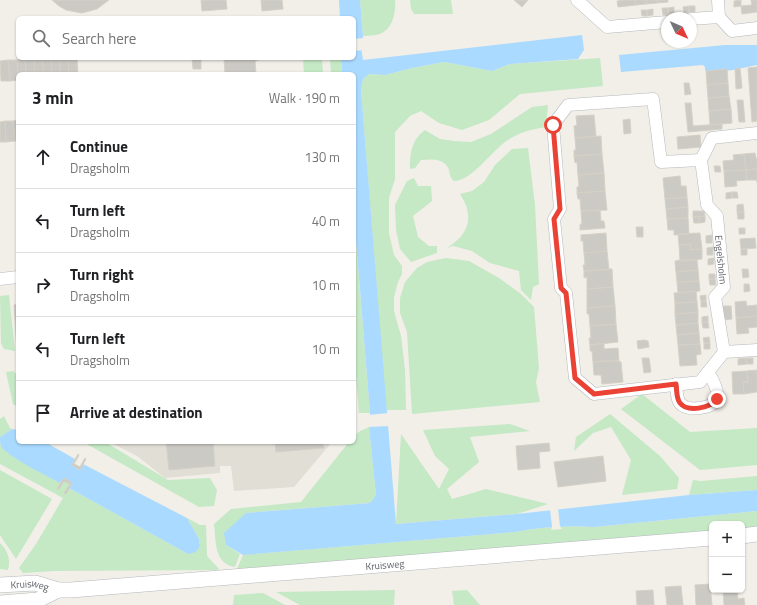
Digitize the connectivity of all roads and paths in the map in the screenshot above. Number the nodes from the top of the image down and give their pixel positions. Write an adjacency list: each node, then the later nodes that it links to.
1 (577, 0): 5 (street)
2 (718, 0): 3 (street)
3 (719, 17): 4 (street); 6 (street)
4 (697, 19)
5 (661, 22)
6 (757, 28)
7 (757, 133): 8 (street)
8 (701, 160): 12 (street, Engelsholm); 14 (street)
9 (16, 277): 10 (street)
10 (0, 279)
11 (757, 350): 12 (street)
12 (724, 352): 13 (street)
13 (708, 372): 14 (street); 14 (street)
14 (676, 384)
15 (757, 534): 16 (street)
16 (745, 536)
17 (709, 538): 19 (street, Kruisweg)
18 (0, 585): 19 (street, Kruisweg)
19 (58, 590): 20 (street, Kruisweg)
20 (0, 603)

